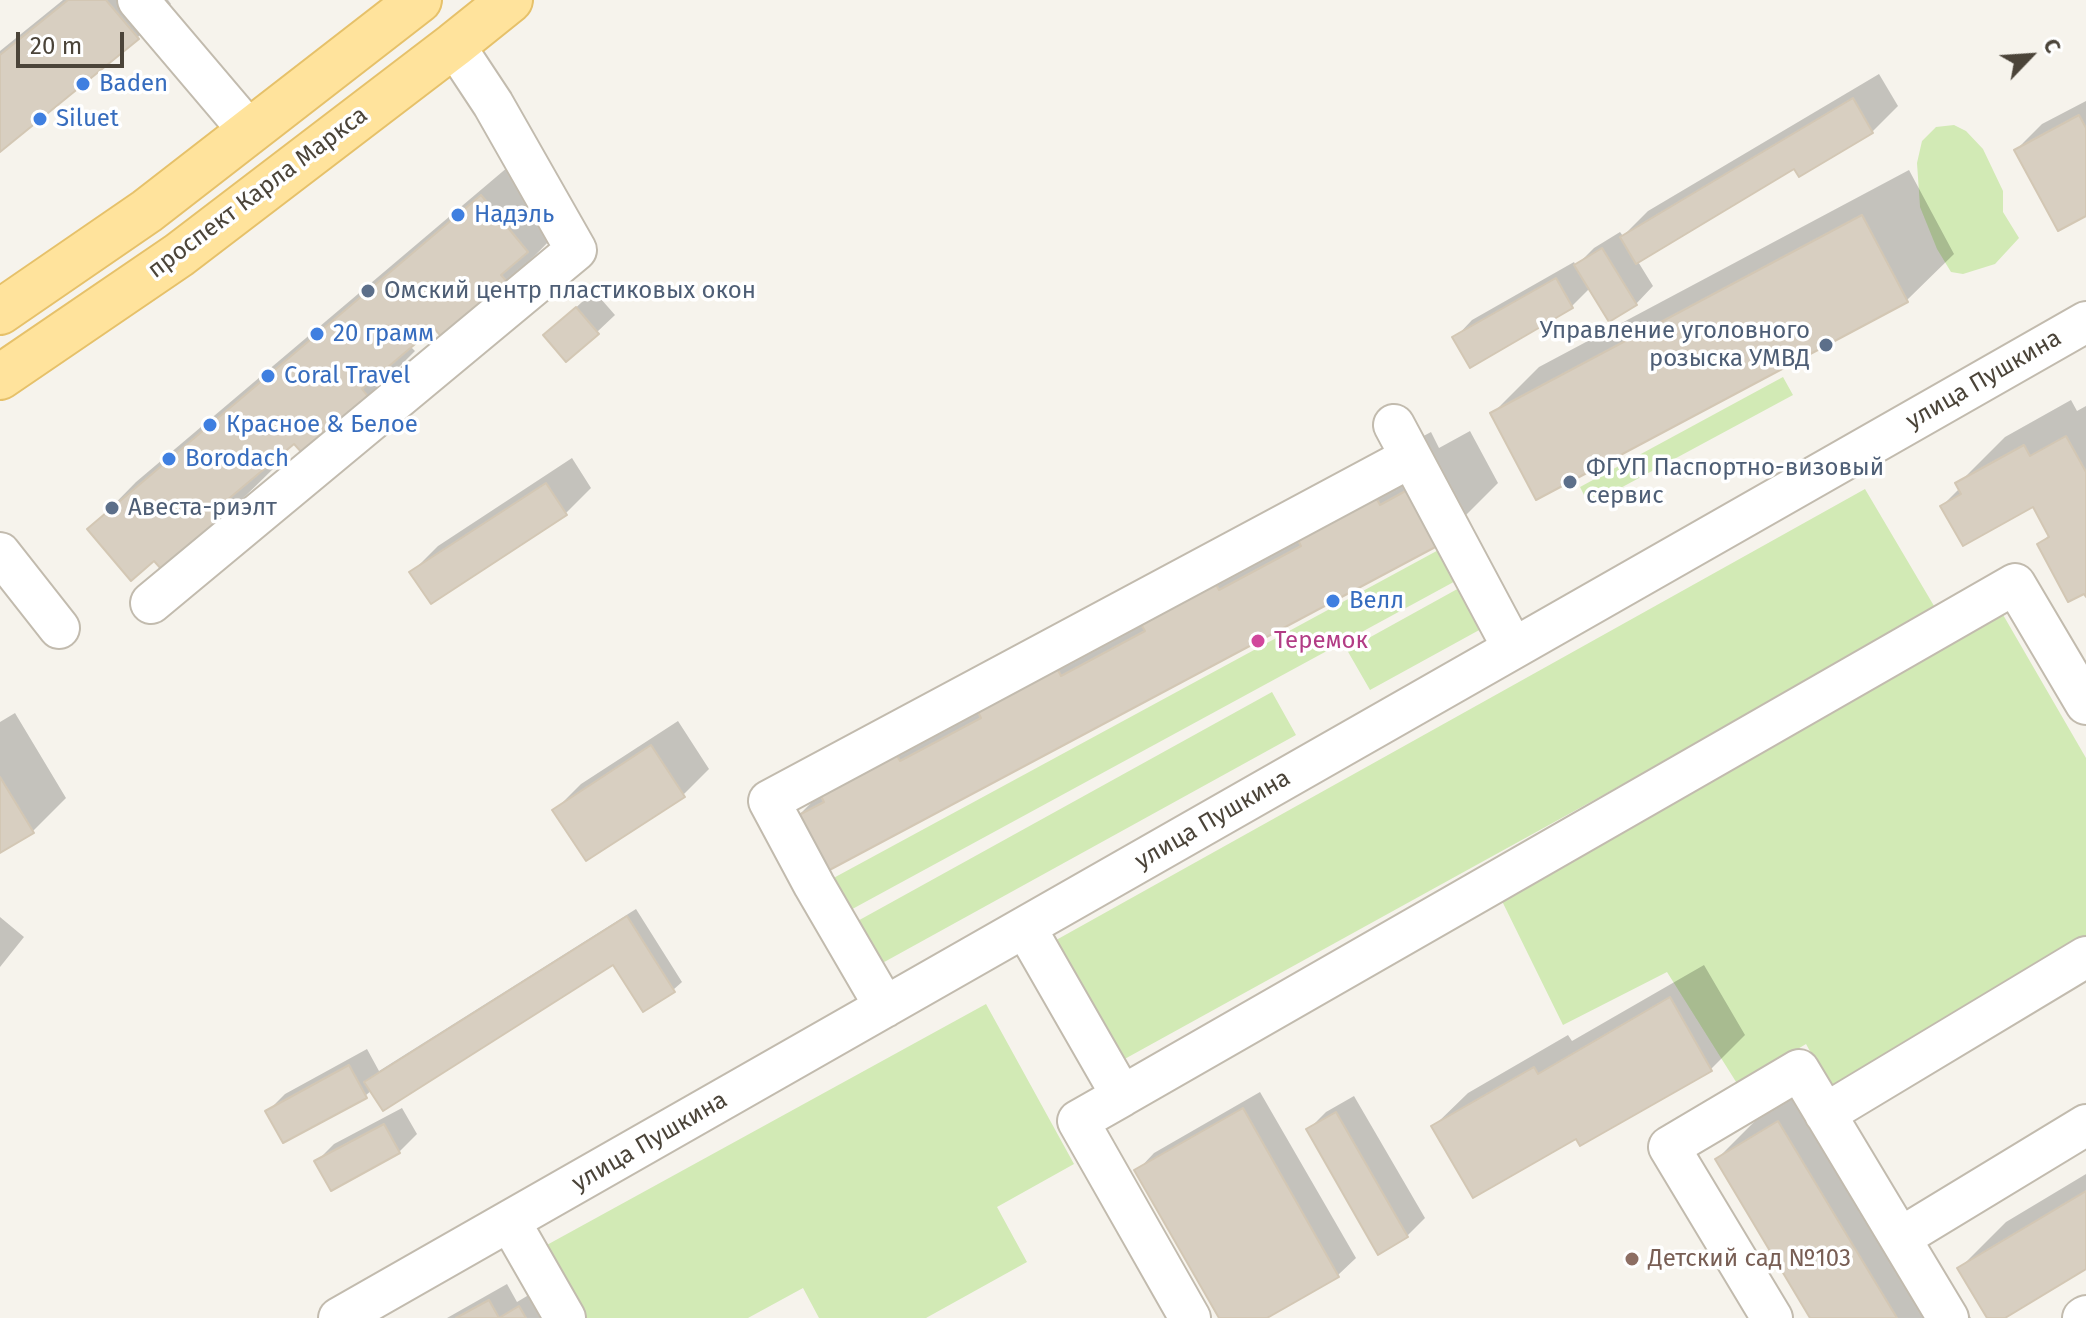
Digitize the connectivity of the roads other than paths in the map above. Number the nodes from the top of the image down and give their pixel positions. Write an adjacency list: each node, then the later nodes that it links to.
1 (138, 0): 5 (street)
2 (419, 0): 5 (main road)
3 (510, 0): 4 (main road, проспект Карла Маркса)
4 (454, 45): 6 (main road, проспект Карла Маркса); 13 (street)
5 (250, 132): 6 (main road); 7 (main road)
6 (282, 176): 8 (main road, проспект Карла Маркса)
7 (147, 211): 8 (main road); 9 (main road)
8 (179, 255): 11 (main road, проспект Карла Маркса)
9 (0, 312)
10 (2086, 322): 15 (street, улица Пушкина)
11 (0, 377)
12 (0, 553): 14 (street)
13 (151, 603)
14 (59, 628)
15 (1513, 648): 17 (street, улица Пушкина); 19 (street)
16 (2086, 704): 20 (street)
17 (1025, 927): 19 (street, улица Пушкина); 20 (street)
18 (2086, 957): 21 (street)
19 (885, 1007): 23 (street, улица Пушкина)
20 (1122, 1096): 27 (street)
21 (1825, 1114): 24 (street); 28 (street)
22 (2086, 1125): 24 (street)
23 (510, 1222): 25 (street, улица Пушкина); 26 (street)
24 (1900, 1238): 29 (street)
25 (339, 1318)
26 (565, 1318)
27 (1190, 1318)
28 (1772, 1318)
29 (1948, 1318)

